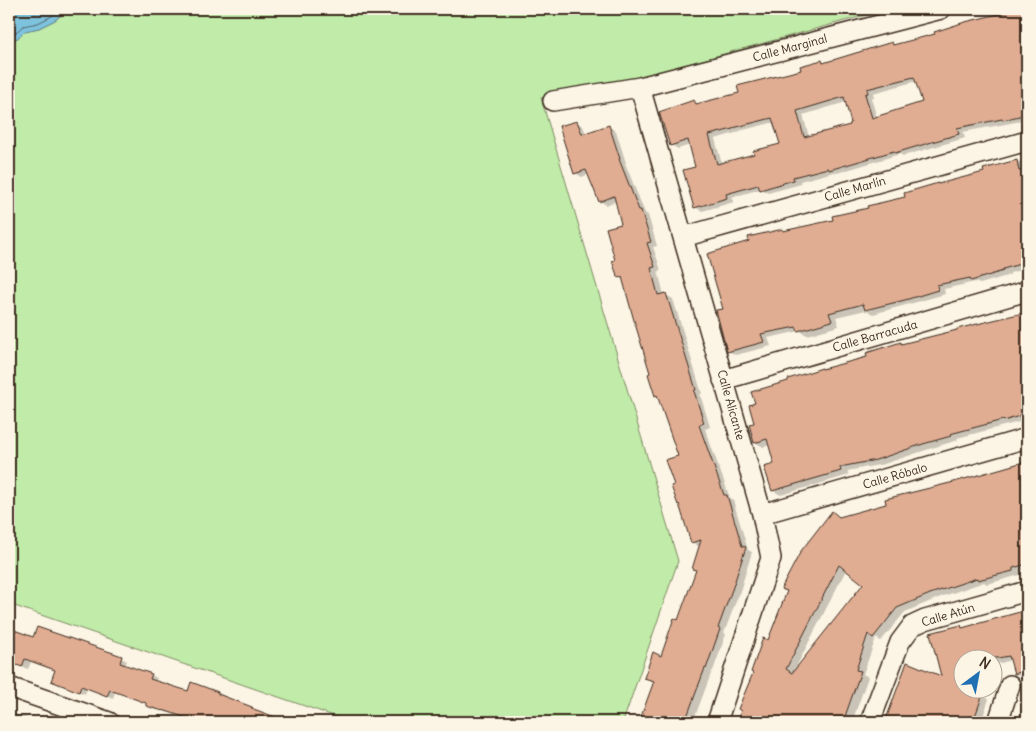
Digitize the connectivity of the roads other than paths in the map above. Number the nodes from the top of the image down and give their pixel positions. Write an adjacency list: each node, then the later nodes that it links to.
1 (941, 9): 2 (street, Calle Marginal)
2 (640, 87): 3 (street, Calle Marginal); 5 (street, Calle Alicante)
3 (553, 101)
4 (1027, 141): 5 (street, Calle Marlín)
5 (683, 237): 7 (street, Calle Alicante)
6 (1027, 291): 7 (street, Calle Barracuda)
7 (723, 380): 9 (street, Calle Alicante)
8 (1027, 438): 9 (street, Calle Róbalo)
9 (762, 514): 14 (street, Calle Alicante)
10 (1027, 591): 15 (street, Calle Atún)
11 (1010, 685): 16 (street)
12 (9, 687): 13 (street)
13 (109, 722)
14 (717, 722)
15 (870, 722)
16 (998, 722)

